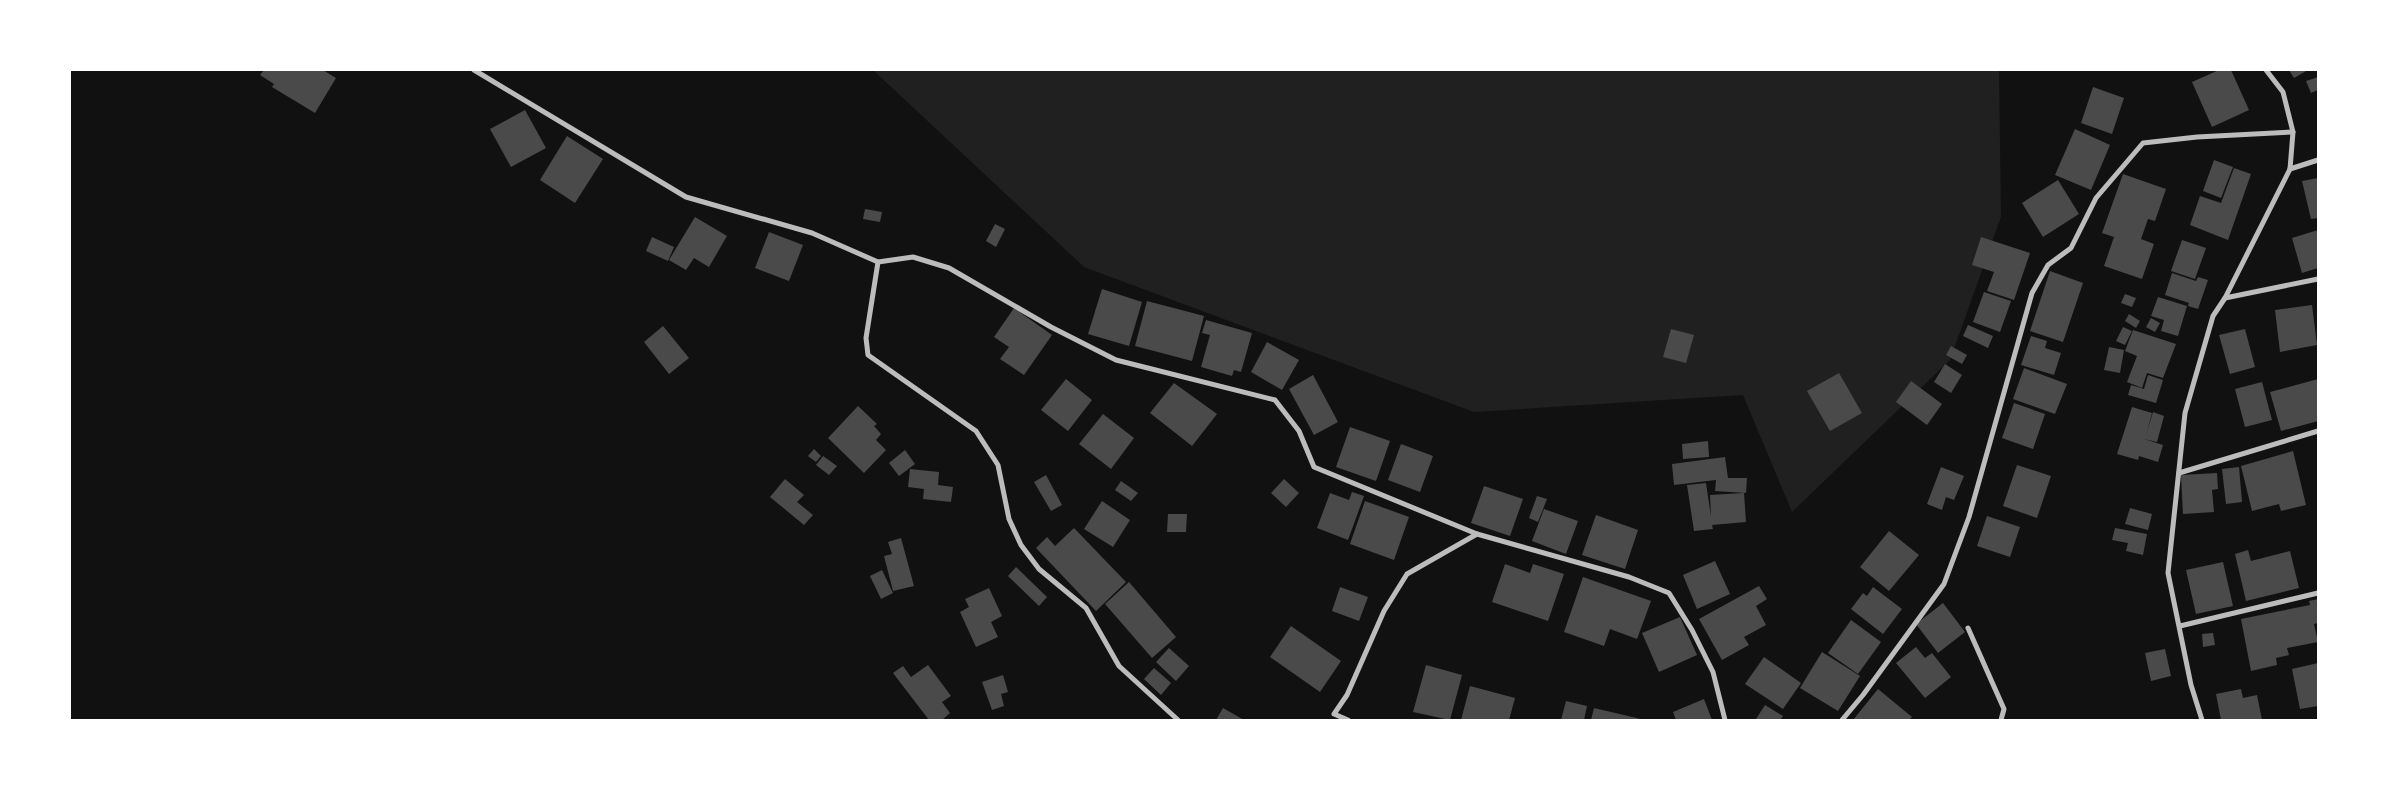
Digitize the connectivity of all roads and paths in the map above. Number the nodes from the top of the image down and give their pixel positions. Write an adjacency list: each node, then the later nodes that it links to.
1 (474, 70): 6 (street)
2 (2266, 70): 3 (street)
3 (2293, 132): 5 (street); 20 (street)
4 (2318, 160): 5 (street)
5 (2290, 169): 8 (street)
6 (878, 262): 11 (street); 15 (street)
7 (2318, 279): 8 (street)
8 (2225, 298): 10 (street)
9 (2318, 431): 10 (street)
10 (2179, 473): 13 (street)
11 (1477, 534): 18 (street); 19 (street)
12 (2318, 593): 13 (street)
13 (2180, 626): 22 (street)
14 (1968, 628): 21 (street)
15 (1169, 713): 16 (street); 17 (street)
16 (1174, 720)
17 (1178, 720)
18 (1348, 720)
19 (1725, 720)
20 (1842, 720)
21 (2001, 720)
22 (2202, 720)

